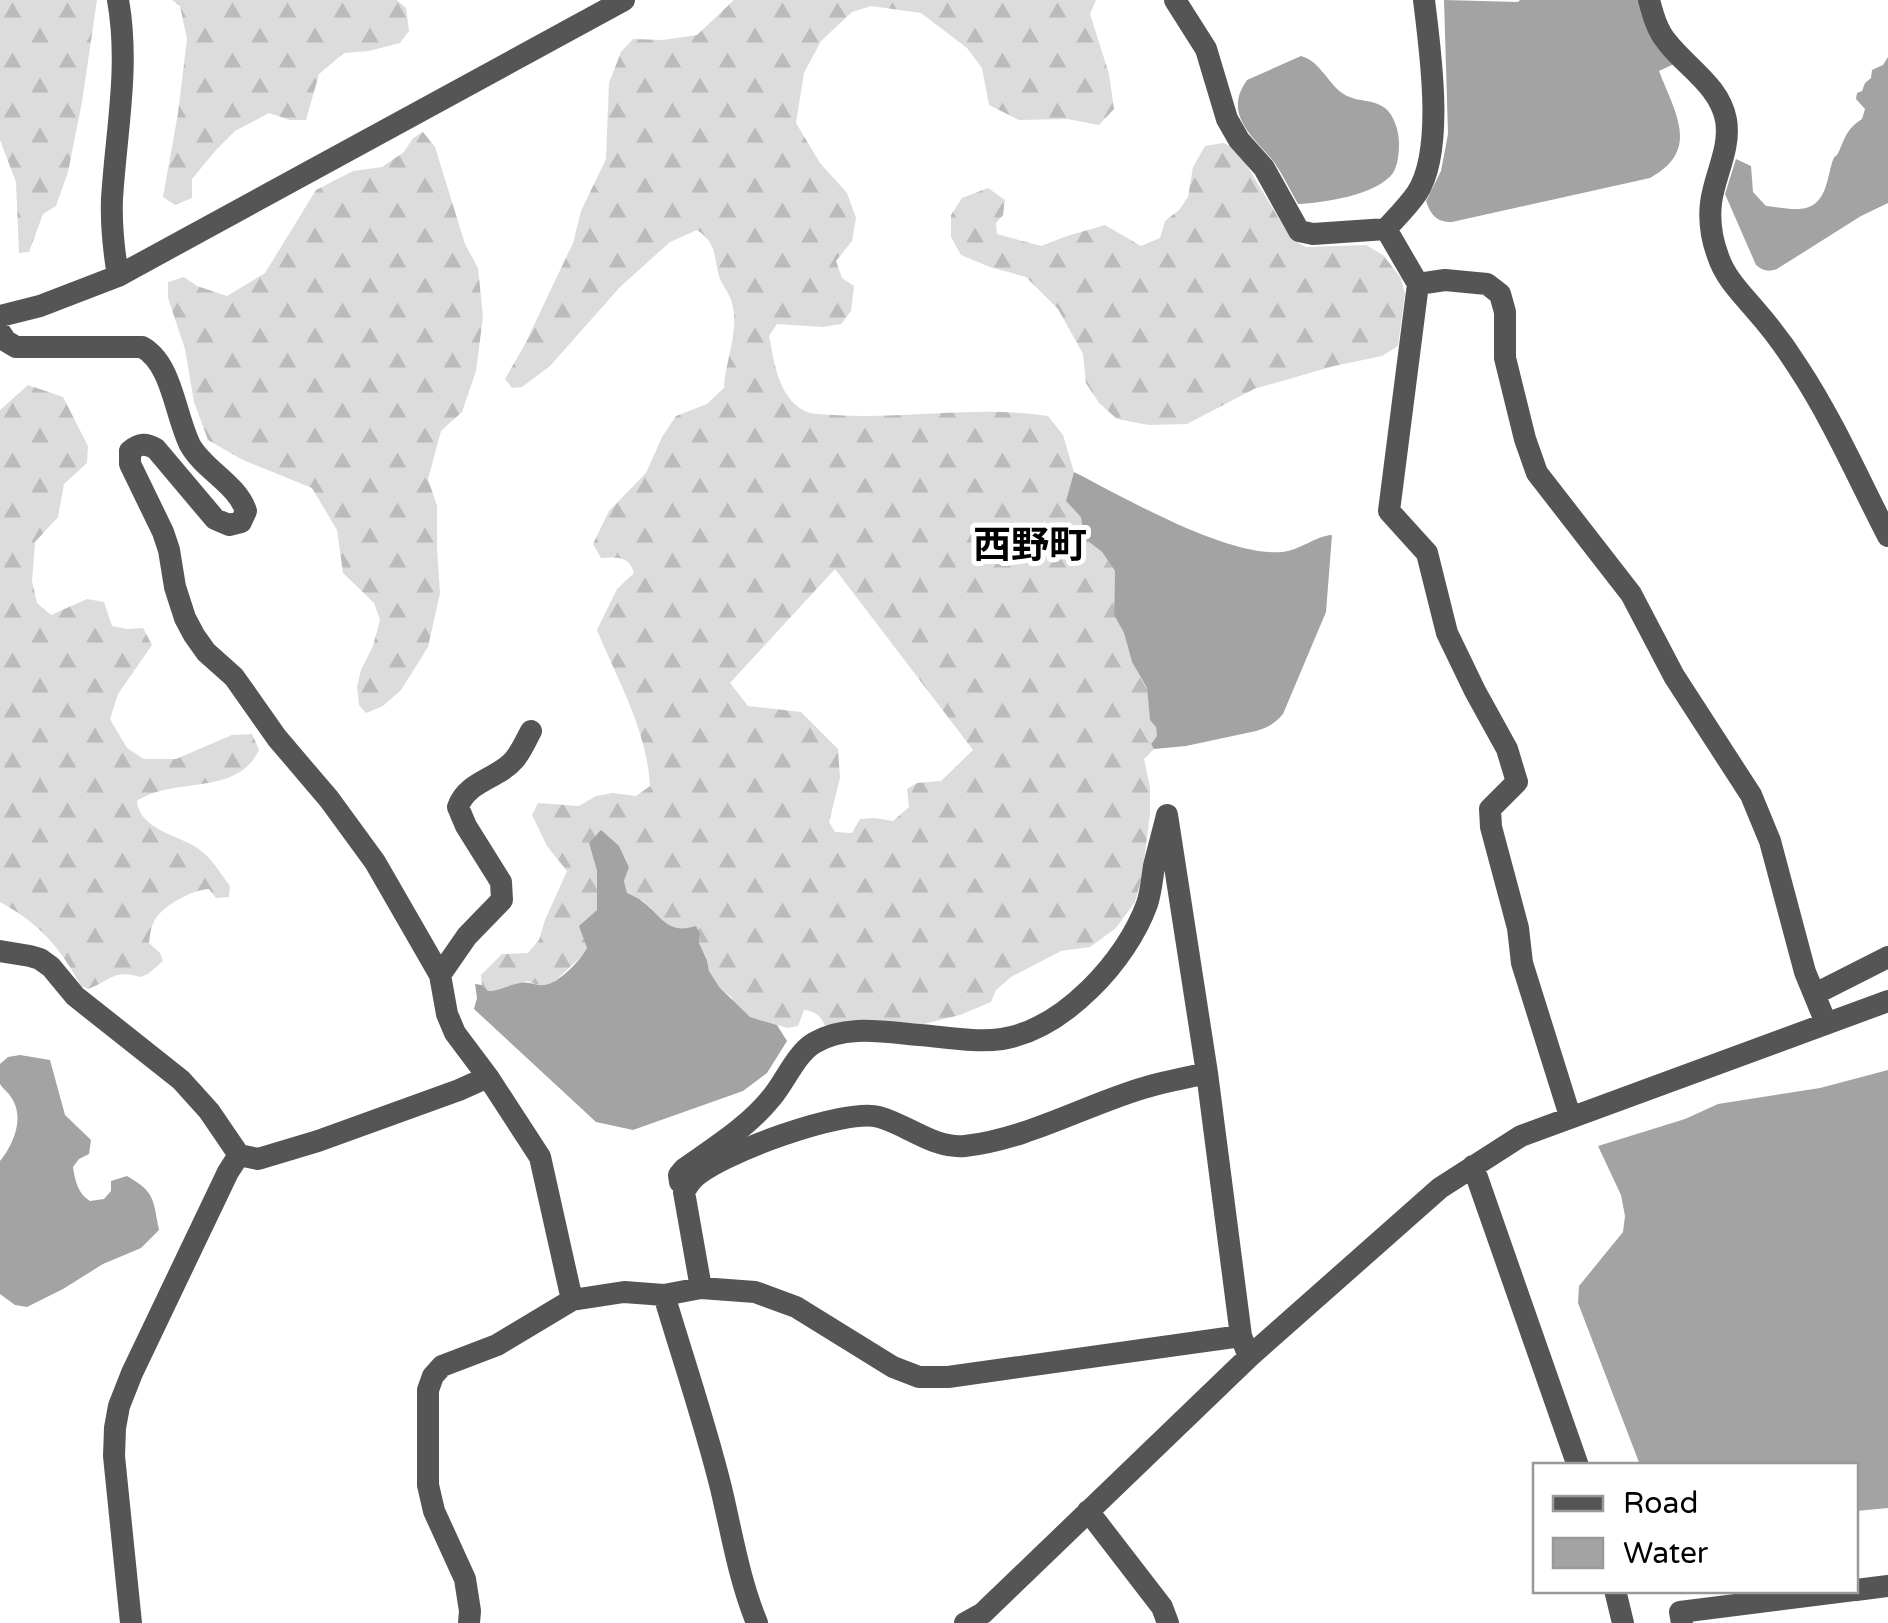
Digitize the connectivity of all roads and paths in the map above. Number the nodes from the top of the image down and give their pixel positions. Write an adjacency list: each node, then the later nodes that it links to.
1 (118, 0): 7 (street)
2 (624, 0): 7 (street)
3 (1175, 0): 6 (street)
4 (1424, 0): 6 (street)
5 (1649, 0): 11 (street)
6 (1386, 229): 8 (street)
7 (118, 276): 9 (street)
8 (1418, 284): 16 (street); 21 (street)
9 (0, 316)
10 (0, 332): 15 (street)
11 (1888, 536)
12 (531, 731): 15 (street)
13 (0, 952): 22 (street)
14 (1888, 957): 16 (street)
15 (440, 975): 20 (street)
16 (1815, 994): 18 (street)
17 (1888, 1001): 18 (street)
18 (1826, 1022): 21 (street)
19 (1207, 1073): 24 (street); 24 (street); 28 (street)
20 (488, 1076): 22 (street); 27 (street)
21 (1570, 1116): 23 (street)
22 (239, 1155): 35 (street)
23 (1473, 1166): 28 (street); 29 (street)
24 (687, 1187): 25 (street)
25 (701, 1288): 26 (street); 28 (street)
26 (664, 1295): 27 (street); 37 (street)
27 (572, 1300): 36 (street)
28 (1245, 1346): 30 (street)
29 (1577, 1463)
30 (1088, 1511): 38 (street); 39 (street)
31 (1888, 1586): 32 (street)
32 (1858, 1590)
33 (1616, 1593): 40 (street)
34 (1831, 1593): 41 (street)
35 (131, 1623)
36 (469, 1623)
37 (757, 1623)
38 (965, 1623)
39 (1168, 1623)
40 (1623, 1623)
41 (1682, 1623)

